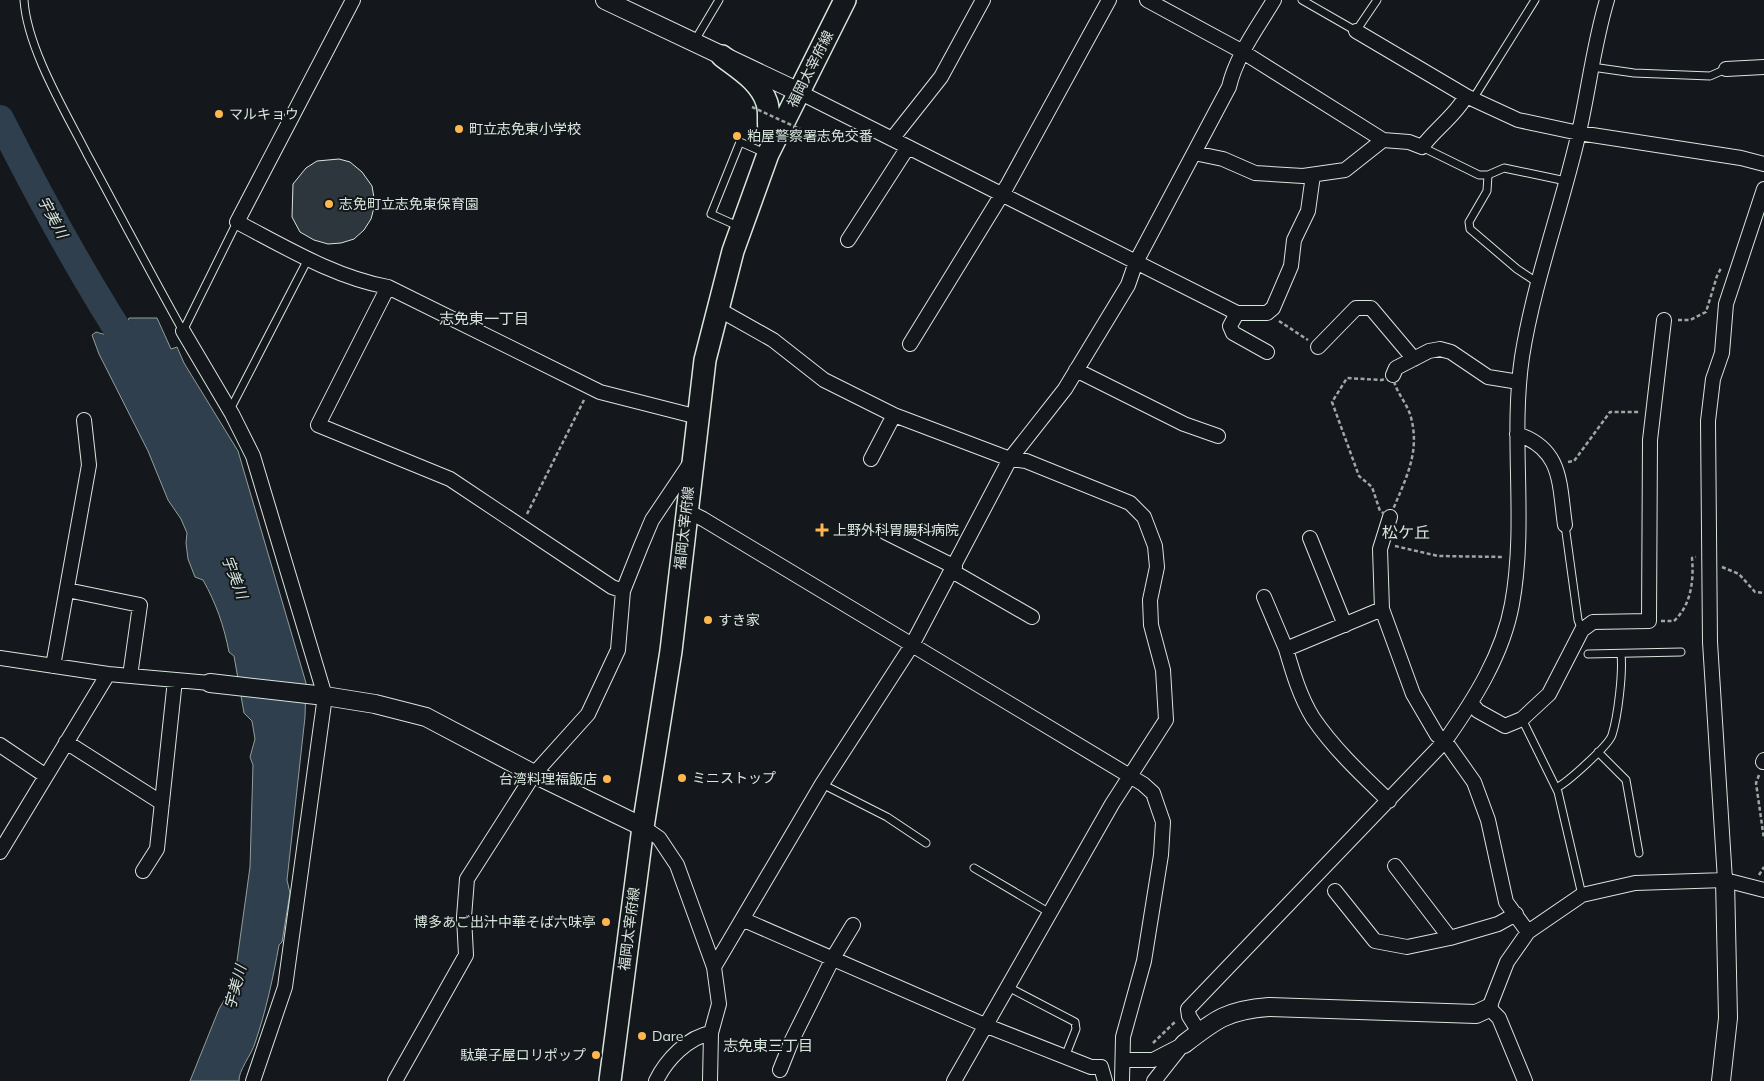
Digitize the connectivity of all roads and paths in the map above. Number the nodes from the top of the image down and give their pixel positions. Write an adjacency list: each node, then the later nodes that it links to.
1 (24, 0): 50 (lane)
2 (353, 0): 38 (street)
3 (605, 0): 15 (street)
4 (719, 0): 15 (lane)
5 (845, 0): 21 (main road, 福岡太宰府線)
6 (983, 0): 26 (street)
7 (1109, 0): 37 (street)
8 (1147, 0): 16 (street)
9 (1274, 0): 16 (street)
10 (1302, 0): 14 (lane)
11 (1377, 0): 14 (lane)
12 (1536, 0): 22 (lane)
13 (1607, 0): 18 (street)
14 (1356, 31): 22 (street)
15 (694, 42): 17 (street)
16 (1243, 52): 27 (street); 31 (street)
17 (722, 56): 21 (street); 30 (main road)
18 (1592, 67): 20 (lane); 25 (street)
19 (1764, 67): 20 (street)
20 (1726, 69)
21 (799, 92): 26 (street); 30 (main road, 福岡太宰府線)
22 (1470, 98): 25 (street); 29 (street)
23 (752, 107): 24 (path, bridge)
24 (800, 129)
25 (1579, 133): 32 (street); 35 (street)
26 (892, 139): 28 (street)
27 (1382, 140): 29 (street); 33 (street)
28 (908, 147): 37 (street); 40 (street)
29 (1422, 147): 34 (lane)
30 (770, 148): 39 (main road, 福岡太宰府線); 39 (lane)
31 (1194, 153): 33 (street); 43 (street)
32 (1764, 164)
33 (1313, 175): 48 (street)
34 (1488, 175): 35 (lane); 44 (lane)
35 (1566, 180): 44 (street)
36 (1764, 189): 41 (street)
37 (1000, 194): 43 (street); 51 (street)
38 (237, 222): 42 (street); 50 (lane)
39 (740, 227): 46 (main road, 福岡太宰府線)
40 (848, 240)
41 (1744, 250): 49 (path); 78 (street)
42 (309, 258): 45 (street); 59 (lane)
43 (1136, 262): 47 (street); 55 (street)
44 (1539, 284): 57 (street)
45 (388, 287): 58 (street); 72 (street)
46 (718, 309): 61 (street); 62 (main road, 福岡太宰府線)
47 (1237, 313): 48 (street); 53 (street)
48 (1268, 313): 52 (path)
49 (1664, 320): 60 (street)
50 (183, 331): 59 (street)
51 (910, 344)
52 (1318, 347): 54 (street)
53 (1267, 352)
54 (1414, 359): 56 (street); 57 (street)
55 (1076, 370): 65 (street); 67 (street)
56 (1393, 376): 71 (path); 71 (path)
57 (1519, 382): 64 (street)
58 (590, 388): 62 (street); 72 (path)
59 (228, 407): 100 (street)
60 (1653, 412): 69 (path); 86 (street)
61 (894, 415): 66 (street); 67 (street)
62 (698, 417): 68 (main road, 福岡太宰府線)
63 (84, 420): 80 (street)
64 (1517, 434): 69 (street); 77 (street)
65 (1218, 436)
66 (870, 459)
67 (1010, 459): 79 (street); 109 (street)
68 (692, 461): 70 (main road, 福岡太宰府線); 81 (street)
69 (1554, 463): 73 (street)
70 (687, 511): 89 (street); 115 (main road, 福岡太宰府線)
71 (1390, 517): 76 (street)
72 (521, 525): 81 (street)
73 (1565, 525): 88 (lane)
74 (885, 532): 79 (street)
75 (1310, 538): 87 (street)
76 (1382, 542): 77 (path); 84 (street)
77 (1517, 557): 101 (street)
78 (1703, 561): 82 (path); 86 (path); 123 (street)
79 (954, 569): 85 (street); 89 (street)
80 (67, 590): 95 (street); 97 (street)
81 (624, 591): 108 (street)
82 (1764, 594)
83 (1264, 597): 90 (street)
84 (1382, 609): 87 (street); 103 (street)
85 (1032, 617)
86 (1649, 621): 88 (street)
87 (1345, 625): 90 (street)
88 (1582, 630): 102 (street)
89 (912, 645): 109 (street); 111 (street)
90 (1286, 650): 113 (street)
91 (1681, 652): 93 (lane)
92 (1588, 654): 93 (lane)
93 (1621, 654): 106 (lane)
94 (0, 658): 95 (street)
95 (53, 666): 96 (street)
96 (108, 674): 97 (street); 104 (street)
97 (130, 676): 98 (street)
98 (175, 680): 99 (street); 114 (street)
99 (210, 684): 100 (street)
100 (325, 696): 108 (street); 146 (street)
101 (1472, 704): 102 (street); 103 (street)
102 (1522, 719): 112 (lane)
103 (1445, 741): 113 (street); 128 (street)
104 (66, 742): 110 (street); 114 (street)
105 (0, 745): 110 (street)
106 (1598, 752): 112 (lane); 119 (lane)
107 (1764, 762): 116 (path)
108 (534, 774): 115 (street); 147 (street)
109 (1128, 775): 127 (street); 143 (street)
110 (46, 776): 118 (street)
111 (822, 784): 117 (lane); 129 (street)
112 (1556, 788): 126 (lane)
113 (1389, 801): 137 (street)
114 (162, 803): 122 (street)
115 (643, 827): 134 (street); 148 (main road, 福岡太宰府線)
116 (1764, 839)
117 (926, 843)
118 (0, 852)
119 (1638, 853)
120 (1395, 866): 132 (street)
121 (974, 868): 127 (lane)
122 (143, 871)
123 (1726, 880): 124 (street); 126 (street); 156 (street)
124 (1764, 890)
125 (1335, 891): 132 (street)
126 (1582, 895): 131 (street)
127 (1050, 913): 135 (street)
128 (1516, 914): 131 (street); 132 (street)
129 (744, 920): 133 (street); 134 (street)
130 (852, 925): 133 (street)
131 (1528, 932): 136 (street)
132 (1450, 938)
133 (833, 958): 138 (street); 145 (street)
134 (714, 967): 140 (street)
135 (1008, 987): 138 (street); 142 (lane)
136 (1489, 1008): 139 (street); 155 (street)
137 (1188, 1009): 139 (street); 144 (path)
138 (986, 1026): 142 (street); 151 (street)
139 (1199, 1032): 141 (street)
140 (711, 1033): 149 (street); 150 (street)
141 (1184, 1044): 144 (street); 154 (street)
142 (1065, 1057): 152 (street)
143 (1123, 1060): 144 (street); 153 (street)
144 (1137, 1061)
145 (780, 1070)
146 (253, 1081)
147 (395, 1081)
148 (610, 1081)
149 (656, 1081)
150 (710, 1081)
151 (954, 1081)
152 (1105, 1081)
153 (1122, 1081)
154 (1154, 1081)
155 (1525, 1081)
156 (1721, 1081)

